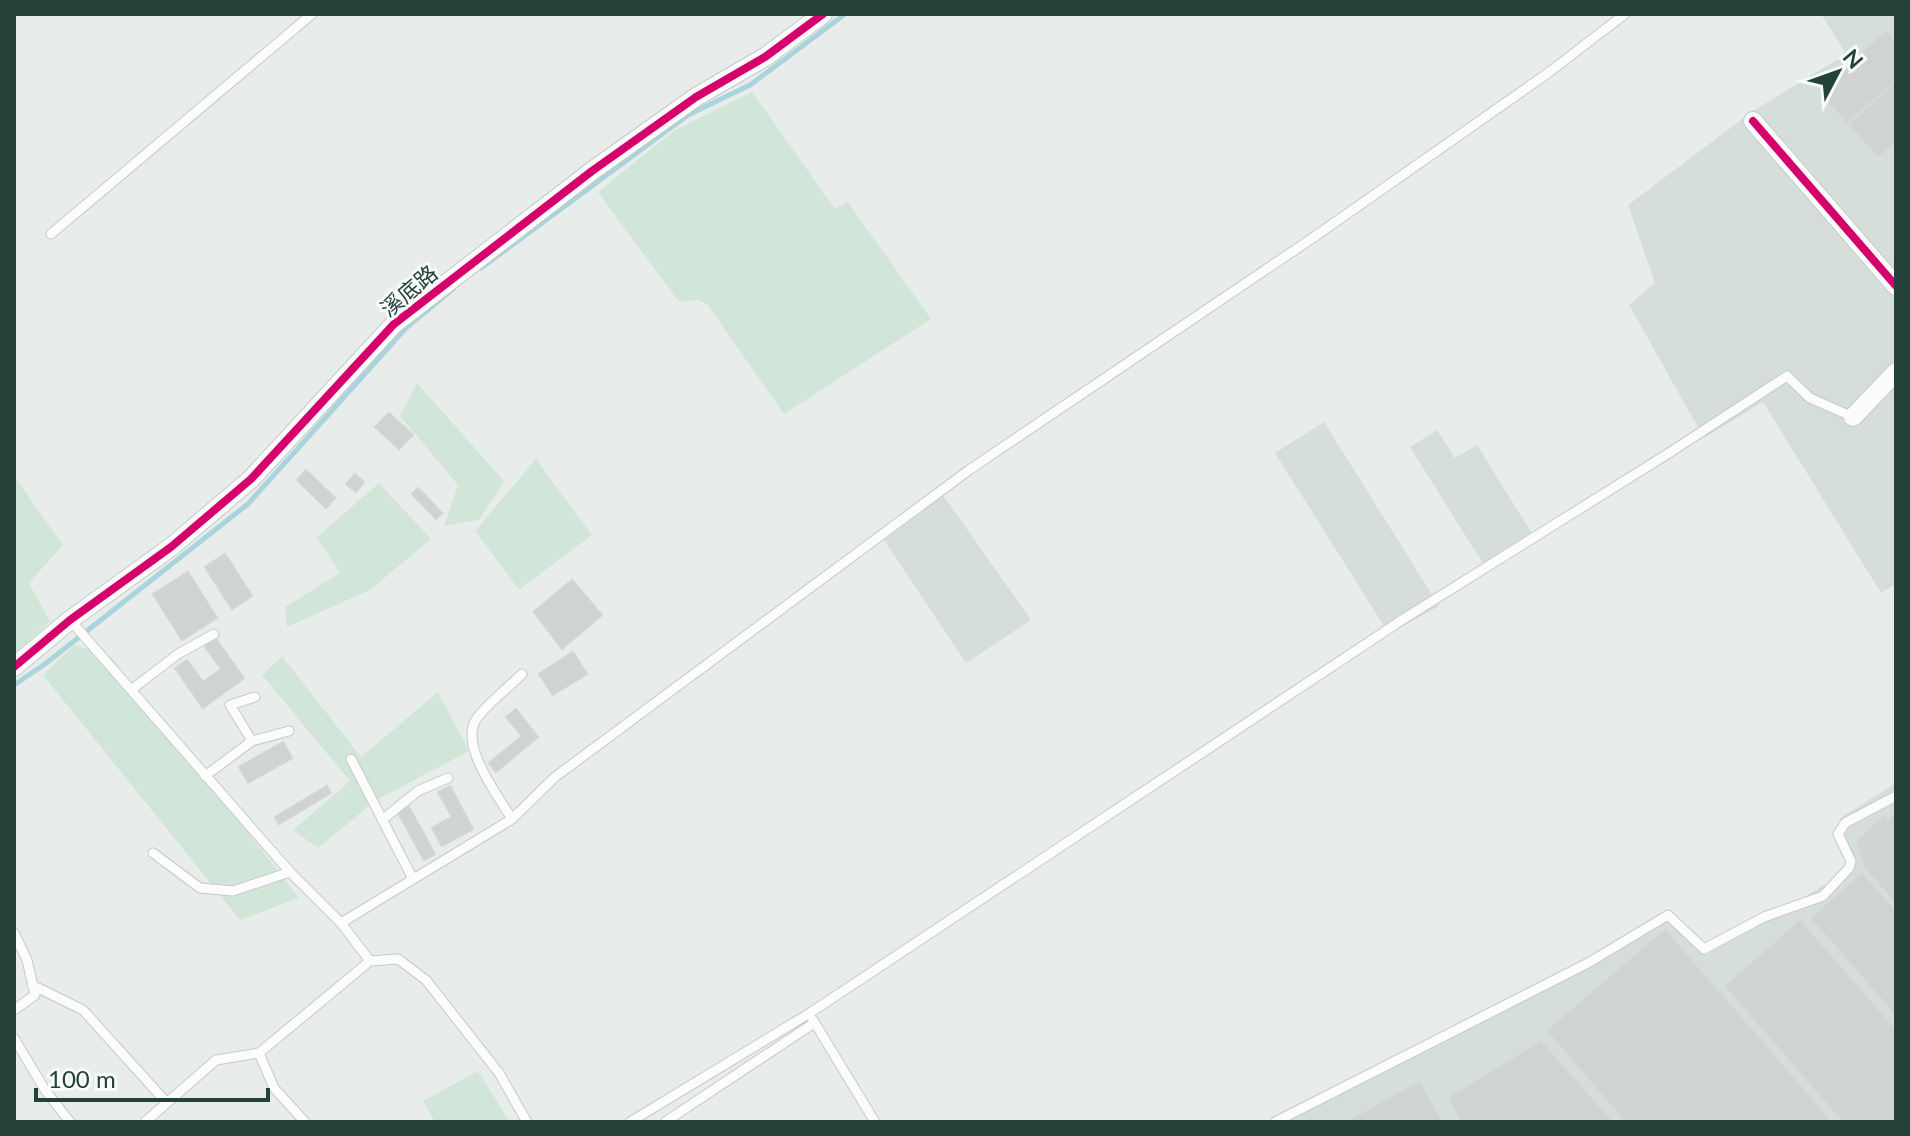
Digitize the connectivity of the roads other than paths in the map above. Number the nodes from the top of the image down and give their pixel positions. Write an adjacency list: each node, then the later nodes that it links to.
1 (312, 14): 5 (lane)
2 (823, 14): 9 (street, 溪底路)
3 (1625, 14): 21 (lane)
4 (1753, 121): 6 (street)
5 (51, 234)
6 (1896, 286)
7 (1896, 372): 8 (street)
8 (1853, 417): 31 (lane)
9 (70, 620): 11 (street, 溪底路); 13 (lane)
10 (214, 634): 13 (lane)
11 (14, 667)
12 (522, 674): 21 (lane)
13 (131, 690): 18 (lane)
14 (255, 697): 16 (lane)
15 (289, 731): 16 (lane)
16 (252, 741): 18 (lane)
17 (351, 759): 22 (lane)
18 (205, 776): 24 (lane)
19 (448, 778): 22 (lane)
20 (1896, 796): 43 (lane)
21 (512, 819): 25 (lane)
22 (382, 820): 25 (lane)
23 (153, 853): 24 (lane)
24 (290, 872): 26 (lane)
25 (413, 879): 26 (lane)
26 (341, 923): 28 (lane)
27 (14, 933): 29 (lane)
28 (370, 961): 34 (lane); 39 (lane)
29 (32, 985): 30 (lane); 35 (lane)
30 (14, 1010)
31 (810, 1013): 32 (lane); 40 (lane)
32 (814, 1023): 41 (lane); 42 (lane)
33 (14, 1038): 36 (lane)
34 (259, 1053): 35 (lane); 38 (lane)
35 (167, 1103): 37 (lane)
36 (70, 1122)
37 (145, 1122)
38 (305, 1122)
39 (527, 1122)
40 (630, 1122)
41 (665, 1122)
42 (875, 1122)
43 (1275, 1122)

